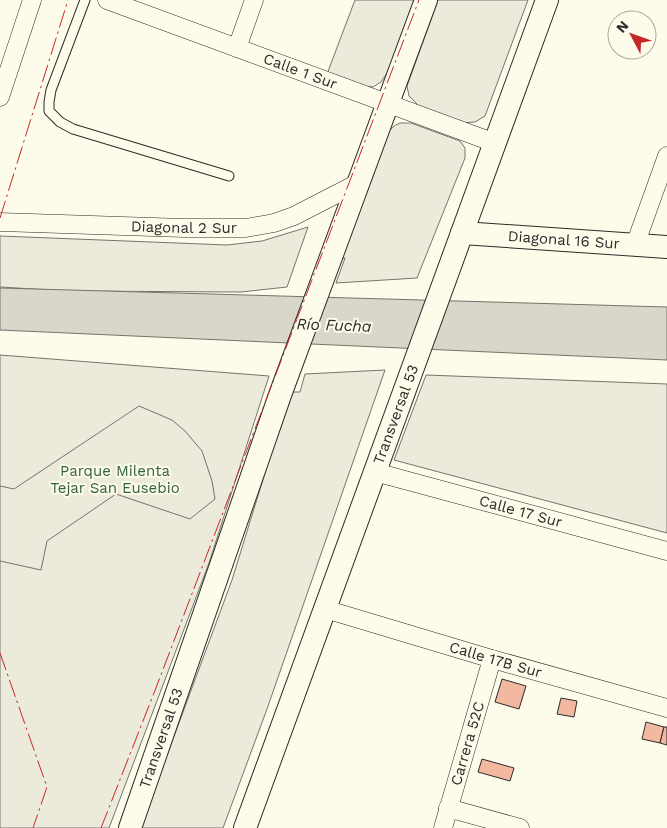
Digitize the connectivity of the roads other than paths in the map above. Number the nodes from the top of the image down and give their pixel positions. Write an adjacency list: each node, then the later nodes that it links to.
1 (32, 0): 8 (street)
2 (86, 0): 12 (lane)
3 (107, 0): 7 (street, Calle 1 Sur)
4 (254, 0): 7 (street)
5 (426, 0): 9 (street, Transversal 53)
6 (547, 0): 10 (street, Transversal 53)
7 (237, 48): 9 (street, Calle 1 Sur)
8 (0, 97)
9 (388, 103): 10 (street, Calle 1 Sur); 13 (street, Transversal 53)
10 (495, 143): 15 (street, Transversal 53)
11 (667, 156): 16 (street)
12 (229, 176)
13 (358, 183): 14 (street, Diagonal 2 Sur); 24 (street, Transversal 53)
14 (0, 222)
15 (462, 233): 16 (street, Diagonal 16 Sur); 18 (street, Transversal 53)
16 (635, 245): 17 (street, Diagonal 16 Sur)
17 (667, 247)
18 (375, 472): 19 (street, Calle 17 Sur); 20 (street, Transversal 53)
19 (667, 551)
20 (325, 609): 21 (street, Calle 17B Sur); 25 (street, Transversal 53)
21 (492, 659): 22 (street, Calle 17B Sur); 23 (street, Carrera 52C)
22 (667, 708)
23 (448, 808): 26 (street, Carrera 52C); 27 (street)
24 (130, 828)
25 (245, 828)
26 (443, 828)
27 (520, 828)

